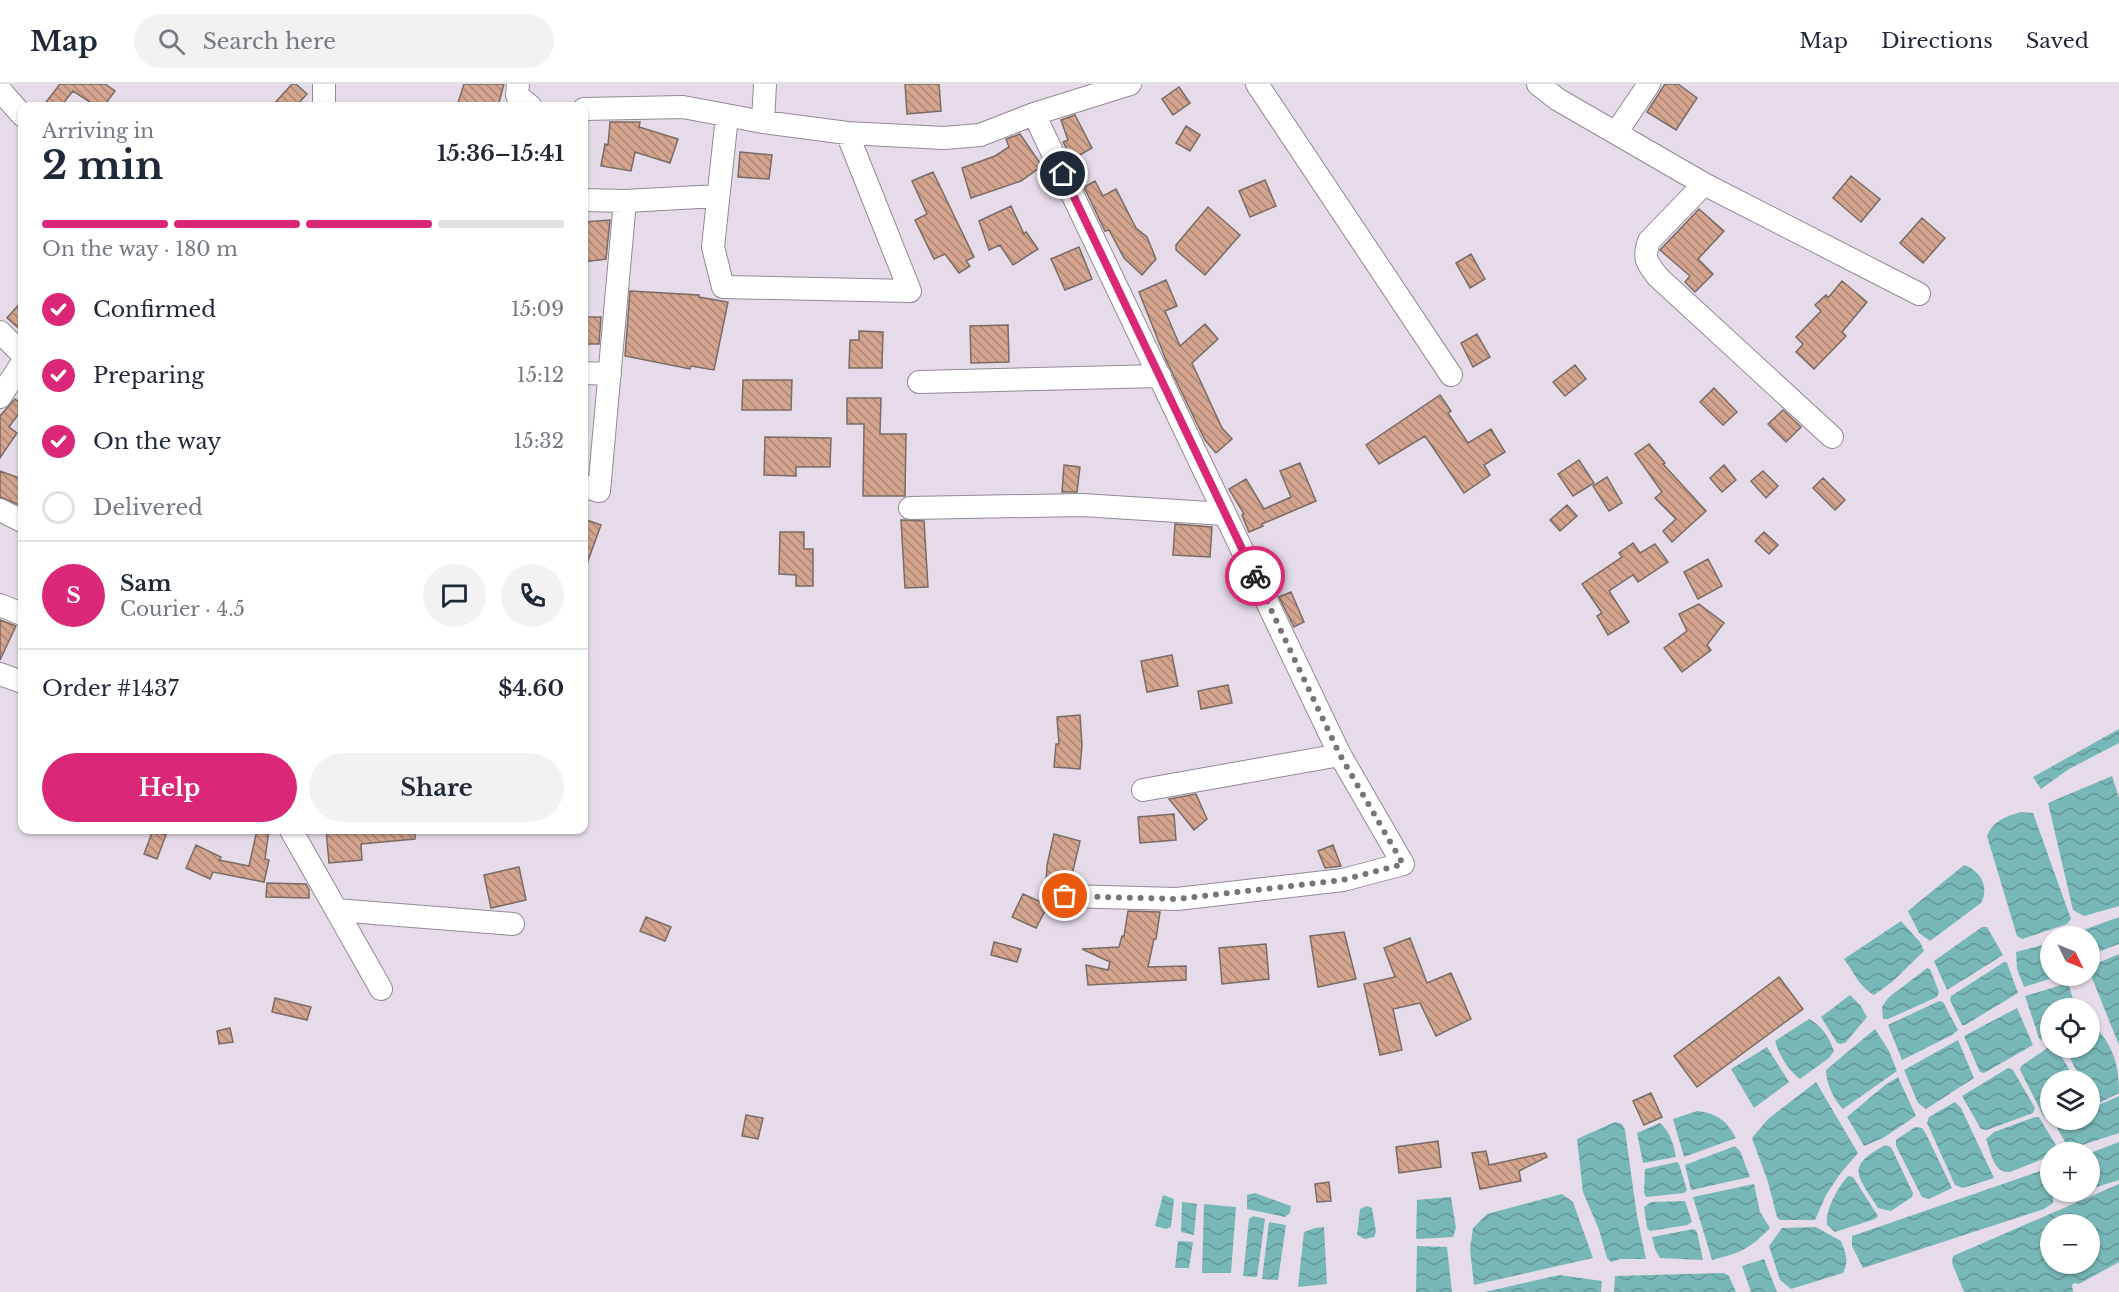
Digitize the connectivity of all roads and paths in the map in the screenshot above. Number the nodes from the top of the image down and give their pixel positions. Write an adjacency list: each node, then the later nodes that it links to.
1 (324, 84): 9 (street)
2 (518, 84): 10 (street)
3 (765, 84): 15 (street)
4 (1130, 84): 13 (street)
5 (1257, 84): 28 (street)
6 (1538, 84): 17 (street)
7 (1649, 84): 17 (street)
8 (0, 90): 12 (street)
9 (324, 102)
10 (525, 102)
11 (588, 109): 14 (street)
12 (18, 110)
13 (1034, 114): 16 (street); 29 (street)
14 (727, 116): 15 (street); 19 (street)
15 (763, 122): 16 (street)
16 (847, 133): 19 (street)
17 (1616, 133): 18 (street)
18 (1704, 184): 22 (street); 32 (street)
19 (718, 196): 21 (street)
20 (588, 200): 21 (street)
21 (625, 201): 27 (street)
22 (1919, 294)
23 (0, 332): 24 (street)
24 (18, 350)
25 (18, 369): 31 (street)
26 (588, 373): 27 (street)
27 (610, 374): 33 (street)
28 (1451, 375)
29 (1160, 376): 30 (street); 36 (street)
30 (919, 382)
31 (0, 397)
32 (1832, 437)
33 (588, 487)
34 (910, 508): 36 (street)
35 (0, 510): 37 (street)
36 (1225, 514): 42 (street)
37 (18, 519)
38 (0, 605): 39 (street)
39 (18, 612)
40 (0, 674): 41 (street)
41 (18, 681)
42 (1340, 755): 43 (street); 45 (street)
43 (1143, 790)
44 (293, 834): 46 (street)
45 (1065, 896)
46 (336, 910): 47 (street); 48 (street)
47 (513, 924)
48 (381, 989)

